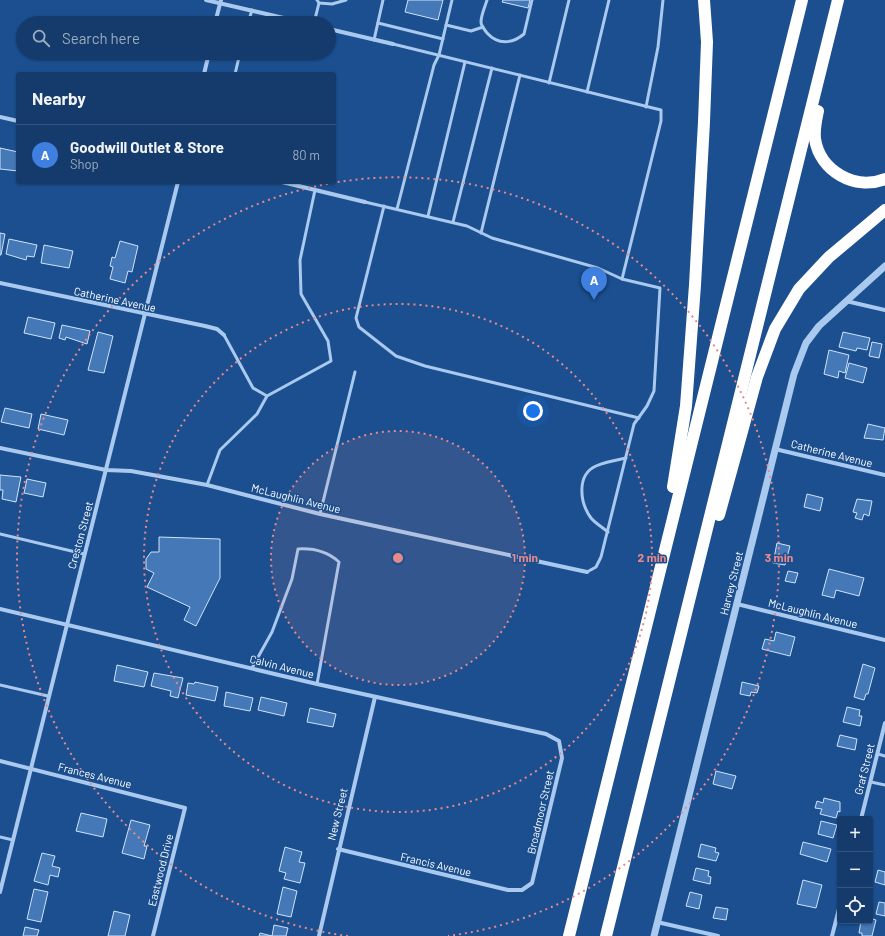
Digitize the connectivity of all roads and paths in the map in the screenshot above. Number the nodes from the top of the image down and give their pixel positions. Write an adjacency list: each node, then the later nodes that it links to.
1 (206, 0): 13 (street)
2 (346, 0): 14 (lane)
3 (383, 0): 21 (lane)
4 (452, 0): 22 (lane)
5 (487, 0): 23 (lane)
6 (532, 0): 23 (lane)
7 (569, 0): 36 (lane)
8 (609, 0): 37 (lane)
9 (663, 0): 38 (lane)
10 (704, 0): 72 (highway)
11 (802, 0): 72 (highway)
12 (838, 0): 16 (highway)
13 (220, 1): 15 (street); 17 (street)
14 (318, 2): 20 (lane)
15 (252, 10): 18 (lane); 19 (street)
16 (834, 13): 41 (highway); 73 (highway)
17 (217, 16)
18 (250, 16)
19 (276, 16)
20 (315, 16)
21 (378, 23): 25 (lane); 26 (lane)
22 (446, 25): 23 (lane); 25 (lane)
23 (483, 27)
24 (336, 31): 26 (street)
25 (443, 39): 28 (lane)
26 (374, 40): 27 (street)
27 (393, 44): 28 (lane)
28 (439, 55): 31 (lane); 47 (lane)
29 (207, 60): 33 (street)
30 (238, 60): 34 (lane)
31 (465, 62): 32 (lane); 49 (lane)
32 (492, 68): 35 (lane); 50 (lane)
33 (204, 72)
34 (235, 72)
35 (520, 75): 36 (lane); 51 (lane)
36 (549, 83): 37 (lane)
37 (587, 92): 38 (lane)
38 (646, 107): 53 (lane)
39 (0, 118): 40 (street)
40 (16, 121)
41 (885, 179)
42 (178, 184): 57 (street, Creston Street)
43 (290, 184): 44 (street)
44 (316, 190): 45 (street); 60 (lane)
45 (365, 202): 46 (lane)
46 (384, 206): 47 (lane); 61 (lane)
47 (397, 209): 49 (lane)
48 (885, 210): 73 (highway)
49 (428, 216): 50 (lane)
50 (453, 222): 51 (lane)
51 (481, 232): 53 (lane)
52 (885, 266): 55 (street, Harvey Street)
53 (622, 279): 61 (lane)
54 (0, 283): 57 (street, Catherine Avenue)
55 (846, 301): 56 (street); 63 (street, Harvey Street)
56 (885, 310)
57 (146, 314): 58 (street, Catherine Avenue); 65 (street, Creston Street)
58 (224, 335): 60 (lane)
59 (355, 372): 68 (lane)
60 (267, 396): 67 (lane)
61 (638, 418): 64 (lane)
62 (0, 448): 65 (street, McLaughlin Avenue)
63 (774, 448): 66 (street, Catherine Avenue); 75 (street, Harvey Street)
64 (626, 458): 69 (lane); 69 (lane)
65 (106, 470): 67 (street, McLaughlin Avenue); 71 (street, Creston Street)
66 (885, 475)
67 (207, 485): 68 (street, McLaughlin Avenue)
68 (320, 514): 74 (street, McLaughlin Avenue)
69 (608, 532): 74 (lane)
70 (0, 534): 71 (lane)
71 (84, 554): 77 (street, Creston Street)
72 (662, 561): 103 (highway)
73 (696, 570): 104 (highway)
74 (587, 572)
75 (737, 604): 78 (street, McLaughlin Avenue); 100 (street, Harvey Street)
76 (0, 610): 77 (street, Calvin Avenue)
77 (66, 625): 79 (street, Calvin Avenue); 82 (street, Creston Street)
78 (885, 640)
79 (252, 668): 80 (street, Calvin Avenue); 80 (lane)
80 (317, 684): 83 (street, Calvin Avenue)
81 (0, 685): 82 (lane)
82 (48, 696): 89 (street, Creston Street)
83 (375, 697): 85 (street, Calvin Avenue); 96 (street, New Street)
84 (885, 724): 86 (street, Graf Street)
85 (559, 741): 97 (street, Broadmoor Street)
86 (878, 754): 87 (lane); 90 (street, Graf Street)
87 (885, 756)
88 (0, 761): 89 (street, Frances Avenue)
89 (30, 768): 92 (street, Frances Avenue); 95 (street, Creston Street)
90 (871, 782): 91 (lane); 93 (street, Graf Street)
91 (885, 785)
92 (185, 808): 101 (street, Eastwood Drive)
93 (862, 816)
94 (0, 836): 95 (lane)
95 (13, 840): 98 (street, Creston Street)
96 (338, 849): 97 (street, Francis Avenue); 102 (street, New Street)
97 (529, 885)
98 (0, 892)
99 (837, 917): 107 (street)
100 (657, 922): 105 (street, Harvey Street); 106 (street)
101 (153, 936)
102 (319, 936)
103 (570, 936)
104 (606, 936)
105 (654, 936)
106 (718, 936)
107 (832, 936)

